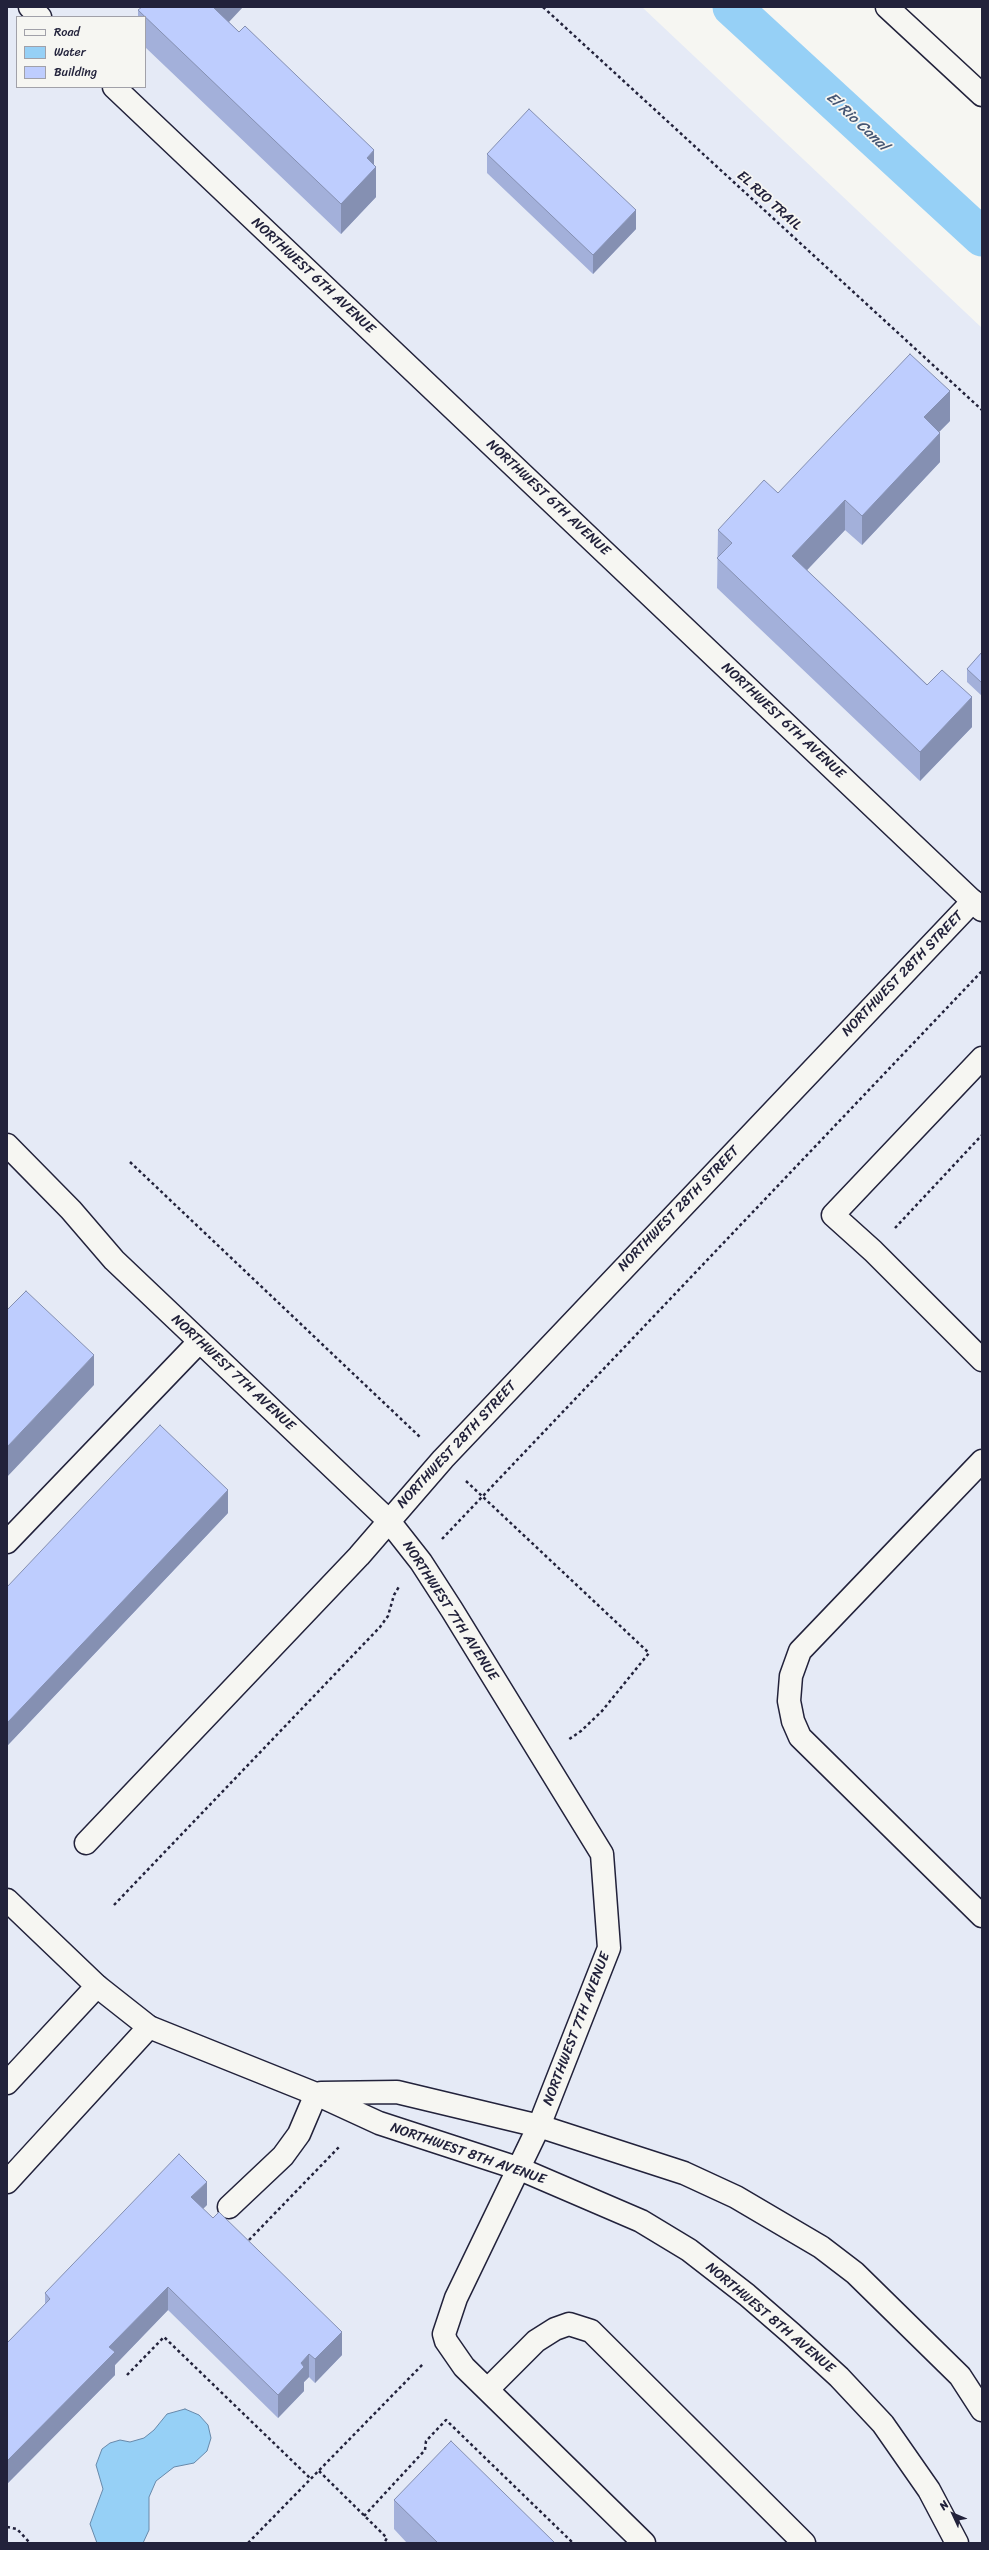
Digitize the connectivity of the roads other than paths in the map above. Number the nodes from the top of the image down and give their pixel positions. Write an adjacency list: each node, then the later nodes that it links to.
1 (30, 7): 3 (street)
2 (887, 7): 5 (street)
3 (39, 16)
4 (115, 88): 6 (street, NORTHWEST 6TH AVENUE)
5 (982, 95)
6 (977, 905): 12 (street, NORTHWEST 28TH STREET)
7 (982, 1058): 10 (street)
8 (8, 1149): 9 (street, NORTHWEST 7TH AVENUE)
9 (199, 1342): 12 (street, NORTHWEST 7TH AVENUE); 13 (street)
10 (982, 1360)
11 (982, 1461): 16 (street)
12 (388, 1520): 14 (street, NORTHWEST 28TH STREET); 21 (street, NORTHWEST 7TH AVENUE)
13 (7, 1542)
14 (86, 1843)
15 (7, 1900): 17 (street, NORTHWEST 8TH AVENUE)
16 (982, 1916)
17 (96, 1986): 18 (street, NORTHWEST 8TH AVENUE); 19 (street)
18 (149, 2027): 20 (street, NORTHWEST 8TH AVENUE); 23 (street)
19 (7, 2083)
20 (316, 2094): 21 (street, NORTHWEST 8TH AVENUE); 22 (street, NORTHWEST 8TH AVENUE); 24 (street)
21 (539, 2126): 22 (street, NORTHWEST 7TH AVENUE); 25 (street, NORTHWEST 8TH AVENUE)
22 (520, 2169): 26 (street, NORTHWEST 7TH AVENUE); 31 (street, NORTHWEST 8TH AVENUE)
23 (7, 2182)
24 (229, 2207)
25 (960, 2376): 27 (street); 28 (street, NORTHWEST 8TH AVENUE)
26 (488, 2389): 29 (street, NORTHWEST 7TH AVENUE); 30 (street)
27 (982, 2396)
28 (982, 2410)
29 (644, 2543)
30 (804, 2543)
31 (957, 2543)

